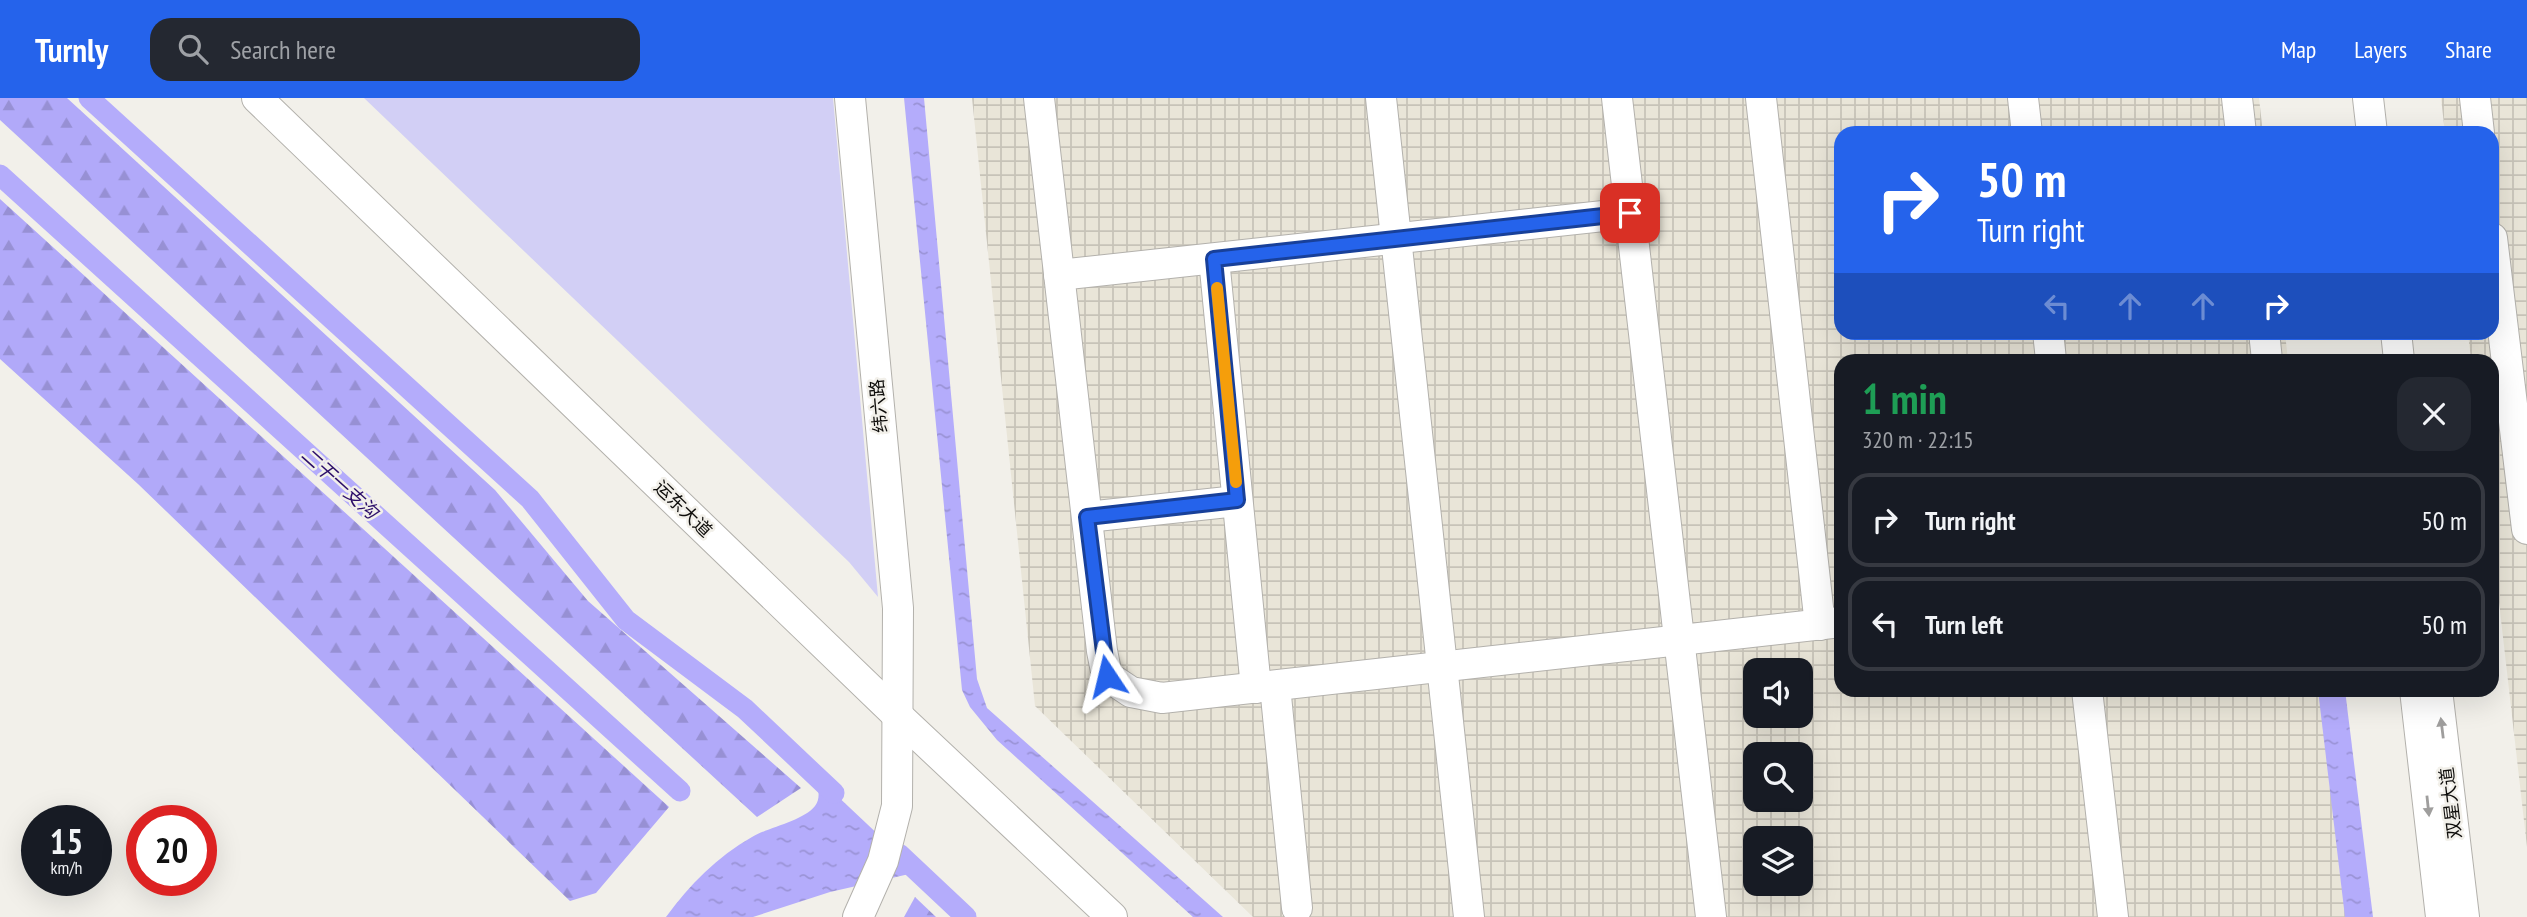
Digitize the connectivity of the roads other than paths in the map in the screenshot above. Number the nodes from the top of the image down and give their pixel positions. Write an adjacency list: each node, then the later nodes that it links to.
1 (257, 98): 33 (street, 运东大道)
2 (850, 98): 33 (street, 纬六路)
3 (1039, 98): 20 (street)
4 (1381, 98): 18 (street)
5 (1617, 98): 17 (street)
6 (1761, 98): 26 (street)
7 (2023, 98): 12 (street)
8 (2237, 98): 13 (street)
9 (2348, 98): 14 (street)
10 (2368, 98): 15 (street)
11 (2475, 98): 16 (street)
12 (2026, 126)
13 (2240, 126)
14 (2352, 126)
15 (2371, 126)
16 (2478, 126)
17 (1630, 213): 18 (street); 27 (street)
18 (1397, 239): 19 (street); 28 (street)
19 (1214, 259): 20 (street); 23 (street)
20 (1059, 275): 24 (street)
21 (2499, 280): 22 (street)
22 (2520, 407): 25 (street)
23 (1237, 500): 24 (street); 29 (street)
24 (1087, 517): 29 (street)
25 (2527, 529)
26 (1831, 624): 27 (street)
27 (1680, 641): 28 (street); 38 (street)
28 (1443, 667): 29 (street); 37 (street)
29 (1265, 687): 34 (street)
30 (2088, 697): 39 (street)
31 (2416, 697): 40 (street, 双星大道, one-way to 40)
32 (2438, 697): 41 (street, 双星大道, one-way to 32)
33 (897, 715): 35 (street, 纬六路); 36 (street, 运东大道)
34 (1297, 908)
35 (858, 917)
36 (1112, 917)
37 (1469, 917)
38 (1712, 917)
39 (2113, 917)
40 (2441, 917)
41 (2464, 917)

